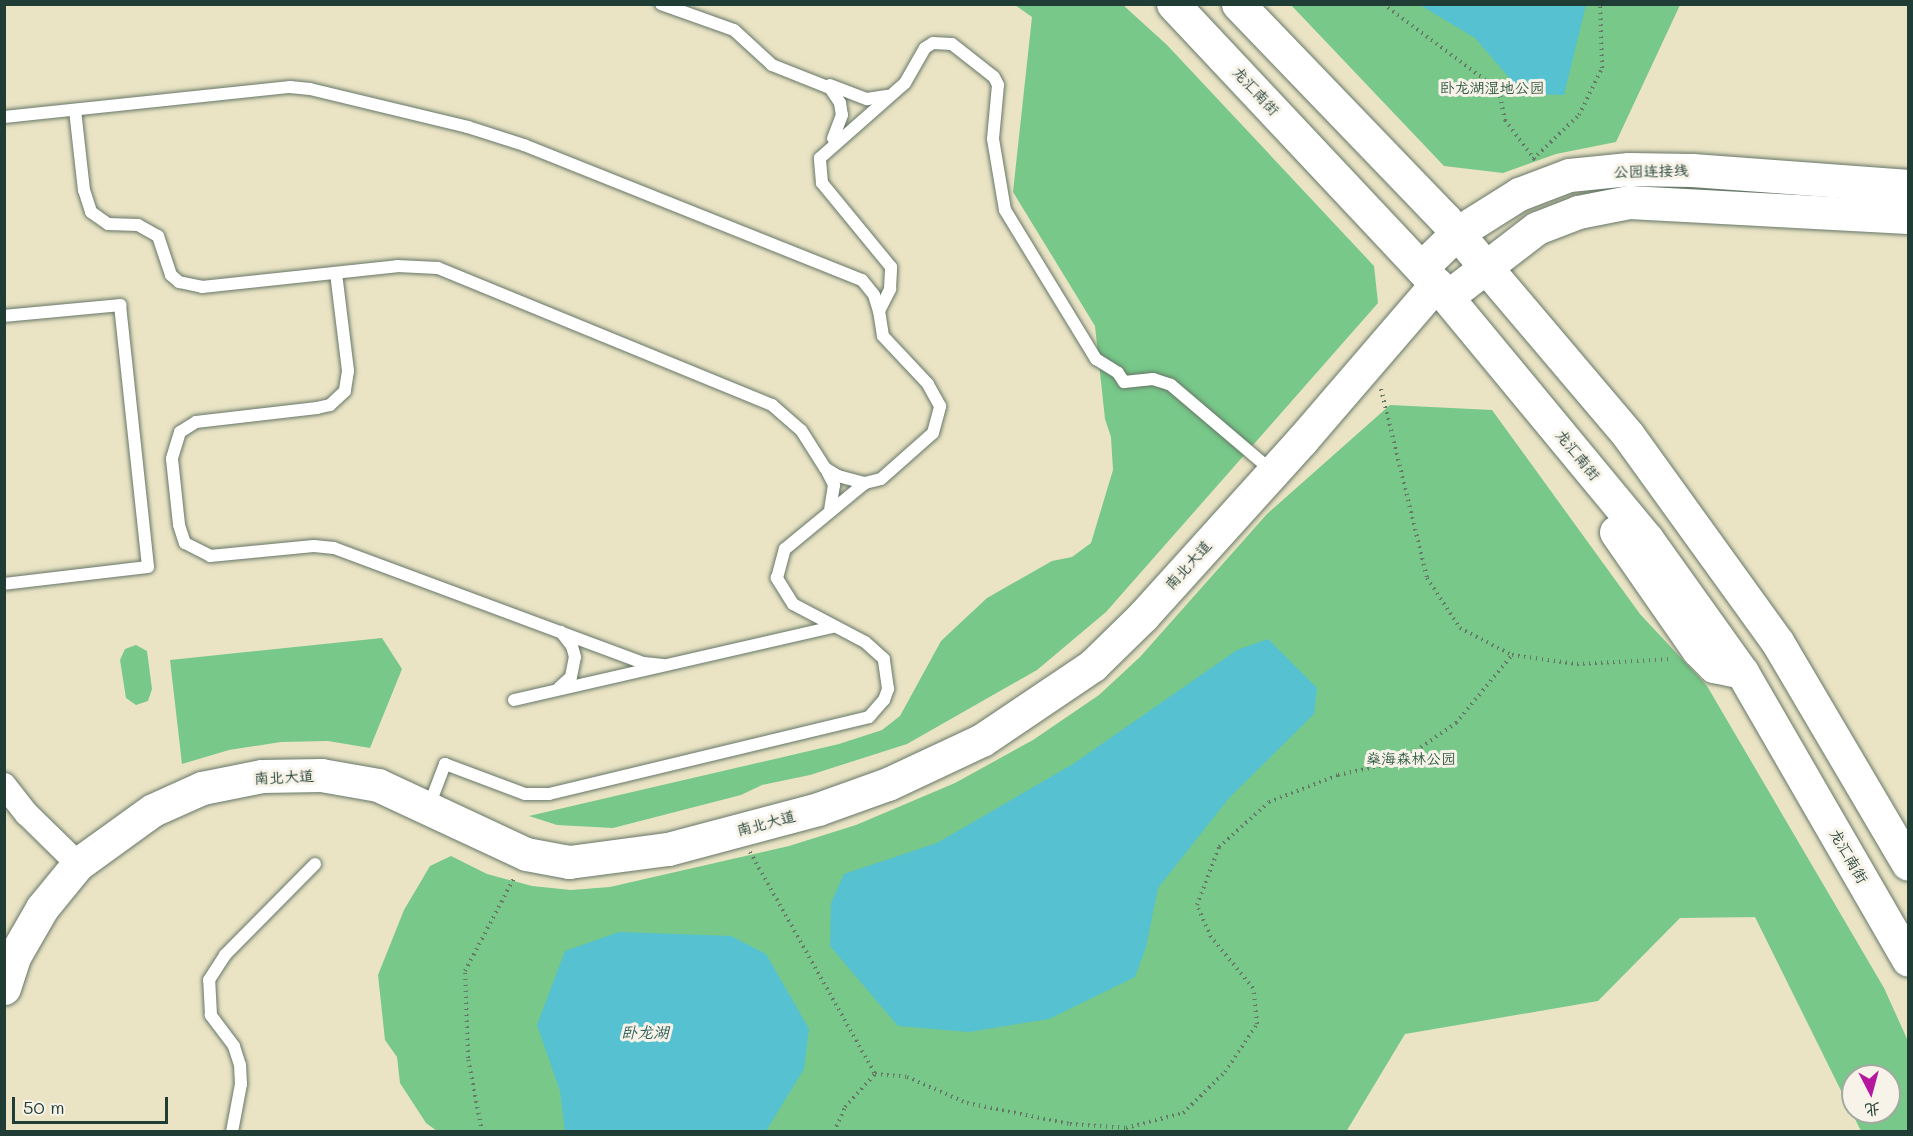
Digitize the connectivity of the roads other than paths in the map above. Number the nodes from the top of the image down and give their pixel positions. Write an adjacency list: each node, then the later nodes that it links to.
1 (661, 4): 4 (lane)
2 (1173, 4): 16 (street, 龙汇南街)
3 (1238, 4): 11 (street)
4 (823, 83): 5 (lane); 8 (lane)
5 (892, 94): 8 (lane); 21 (lane)
6 (75, 110): 7 (lane); 14 (lane); 15 (lane)
7 (4, 117)
8 (825, 151): 13 (lane)
9 (1908, 186): 11 (street, 公园连接线)
10 (1908, 217): 12 (street, 公园连接线)
11 (1457, 233): 12 (street); 16 (street, 公园连接线)
12 (1484, 265): 16 (street, 公园连接线); 37 (street)
13 (891, 272): 15 (lane); 17 (lane)
14 (336, 273): 20 (lane); 27 (lane)
15 (862, 280): 17 (lane)
16 (1434, 283): 19 (street, 龙汇南街); 21 (street, 南北大道)
17 (879, 311): 22 (lane)
18 (4, 316): 24 (lane)
19 (1517, 379): 30 (street, 龙汇南街); 30 (street)
20 (825, 468): 22 (lane); 23 (lane)
21 (1272, 471): 34 (street, 南北大道)
22 (865, 483): 23 (lane)
23 (830, 510): 25 (lane)
24 (4, 584)
25 (793, 604): 26 (lane); 28 (lane)
26 (839, 627): 28 (lane); 34 (lane)
27 (560, 631): 29 (lane); 31 (lane)
28 (786, 635): 29 (lane)
29 (663, 665): 31 (lane)
30 (1742, 672): 38 (street, 龙汇南街)
31 (558, 690): 32 (lane)
32 (514, 700)
33 (4, 784): 35 (street)
34 (429, 807): 35 (street, 南北大道)
35 (78, 864): 39 (street, 南北大道)
36 (315, 864): 40 (lane)
37 (1908, 864)
38 (1908, 960)
39 (4, 988)
40 (232, 1131)

